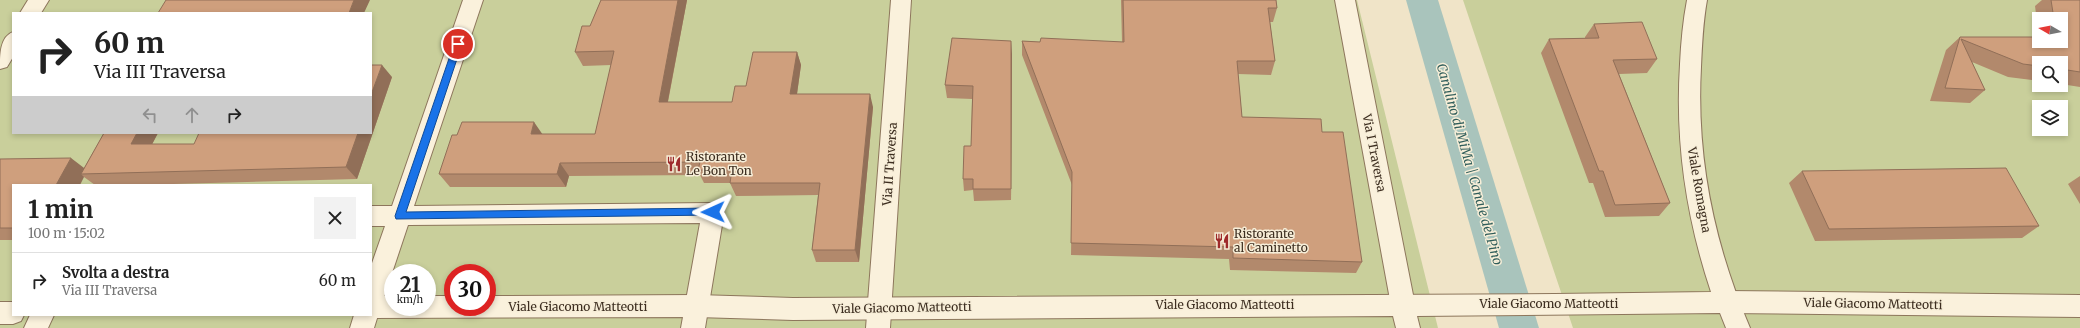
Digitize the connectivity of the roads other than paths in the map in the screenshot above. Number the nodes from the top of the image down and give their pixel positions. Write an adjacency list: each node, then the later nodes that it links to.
1 (39, 0): 6 (street)
2 (473, 0): 10 (street)
3 (902, 0): 21 (street, Via II Traversa)
4 (1345, 0): 13 (street, Via I Traversa)
5 (1697, 0): 12 (street, Viale Romagna)
6 (31, 12)
7 (12, 42): 8 (street)
8 (0, 61)
9 (372, 216): 10 (street)
10 (400, 216): 11 (street); 20 (street)
11 (372, 297)
12 (1726, 302): 13 (street, Viale Giacomo Matteotti); 14 (street, Viale Giacomo Matteotti); 25 (street, Viale Romagna)
13 (1403, 305): 21 (street, Viale Giacomo Matteotti); 24 (street, Via I Traversa)
14 (2080, 306)
15 (372, 308): 20 (street, Viale Giacomo Matteotti)
16 (0, 313): 17 (street)
17 (12, 313)
18 (42, 316): 22 (street)
19 (366, 316): 23 (street)
20 (695, 317): 21 (street, Viale Giacomo Matteotti)
21 (879, 318)
22 (36, 328)
23 (362, 328)
24 (1408, 328)
25 (1738, 328)

